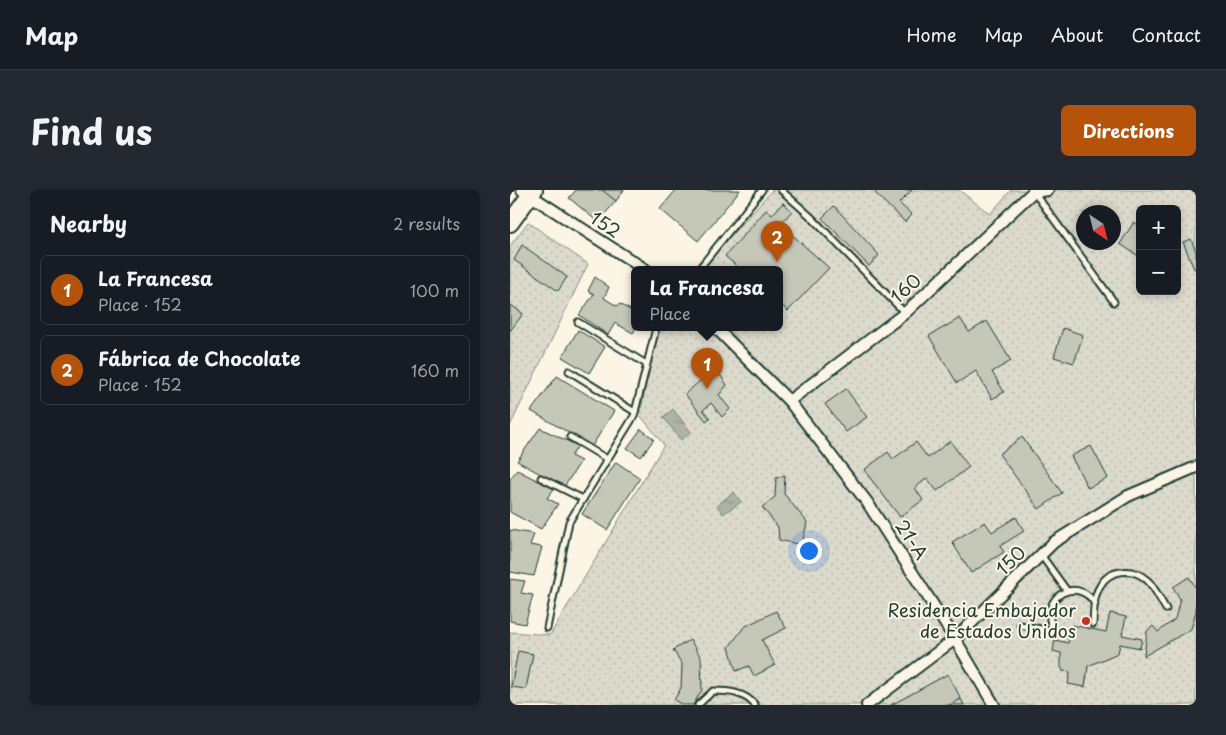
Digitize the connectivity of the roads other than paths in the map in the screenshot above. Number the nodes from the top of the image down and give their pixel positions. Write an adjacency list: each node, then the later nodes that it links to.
1 (762, 190): 8 (lane)
2 (781, 190): 10 (lane)
3 (1048, 190): 4 (street)
4 (1034, 191): 9 (lane); 10 (street, 160)
5 (529, 192): 6 (main road); 7 (street, 152)
6 (510, 223)
7 (640, 266)
8 (701, 266)
9 (1114, 302)
10 (905, 313): 16 (street, 160)
11 (578, 322): 14 (lane)
12 (655, 331): 14 (lane)
13 (719, 331): 16 (street)
14 (646, 364): 17 (lane)
15 (569, 371): 17 (lane)
16 (789, 401): 32 (street, 21-A)
17 (635, 412): 19 (lane)
18 (570, 437): 19 (lane)
19 (607, 459): 22 (lane)
20 (1196, 467): 23 (street, 150)
21 (541, 478): 22 (lane)
22 (582, 499): 29 (lane)
23 (1041, 555): 24 (lane); 32 (street, 150)
24 (1067, 591): 25 (lane); 30 (lane)
25 (1095, 604): 26 (lane); 27 (lane)
26 (1166, 609)
27 (1093, 624)
28 (1020, 625): 30 (lane)
29 (547, 628)
30 (1053, 631): 31 (lane)
31 (1067, 634)
32 (955, 638): 35 (street, 150); 36 (street, 21-A)
33 (698, 705): 34 (lane)
34 (755, 705)
35 (866, 705)
36 (994, 705)

